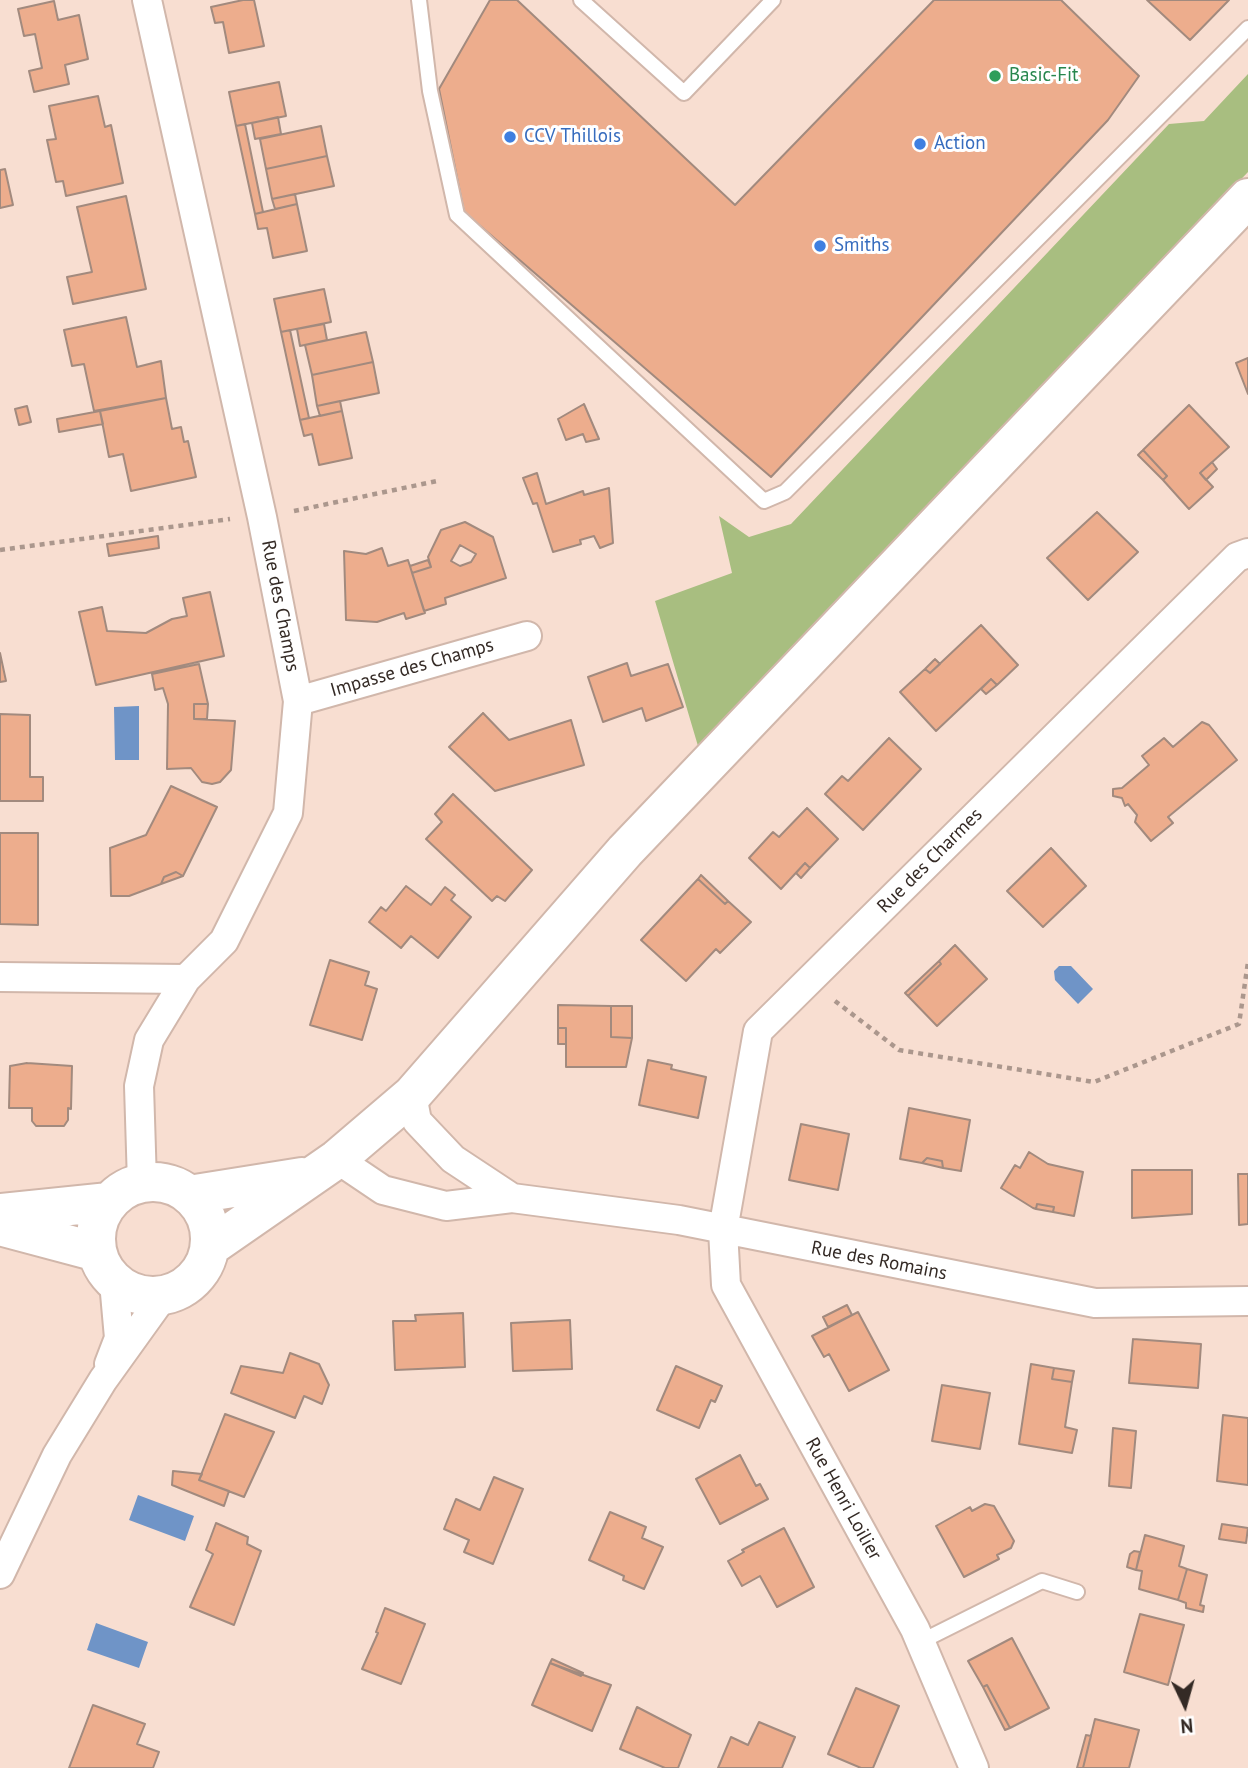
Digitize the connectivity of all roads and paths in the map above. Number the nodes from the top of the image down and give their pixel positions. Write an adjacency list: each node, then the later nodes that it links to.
1 (147, 0): 8 (street, Rue des Champs)
2 (419, 0): 5 (lane)
3 (581, 0): 4 (lane)
4 (773, 0)
5 (1248, 28)
6 (1248, 198): 17 (street)
7 (437, 481): 8 (path)
8 (262, 517): 9 (path); 12 (street, Rue des Champs)
9 (0, 550)
10 (1248, 553): 16 (street, Rue des Charmes)
11 (527, 636): 12 (street, Impasse des Champs)
12 (298, 701): 15 (street, Rue des Champs)
13 (1248, 962): 16 (path)
14 (0, 977): 15 (street)
15 (186, 979): 19 (street, Rue des Champs)
16 (808, 982): 25 (street, Rue des Charmes)
17 (412, 1095): 18 (street); 21 (street, Rue des Romains)
18 (324, 1167): 20 (street); 21 (street, Rue des Romains); 26 (street)
19 (142, 1183): 20 (street); 22 (street)
20 (189, 1195): 26 (street)
21 (512, 1198): 25 (street, Rue des Romains)
22 (109, 1202): 23 (street); 27 (street)
23 (0, 1213)
24 (0, 1226): 27 (street)
25 (723, 1230): 29 (street, Rue des Romains); 33 (street, Rue Henri Loilier)
26 (210, 1247): 28 (street)
27 (105, 1267): 28 (street); 30 (street)
28 (164, 1295): 30 (street)
29 (1248, 1301)
30 (103, 1380): 31 (street)
31 (0, 1574)
32 (1077, 1591): 33 (lane)
33 (920, 1642): 34 (street, Rue Henri Loilier)
34 (974, 1768)

